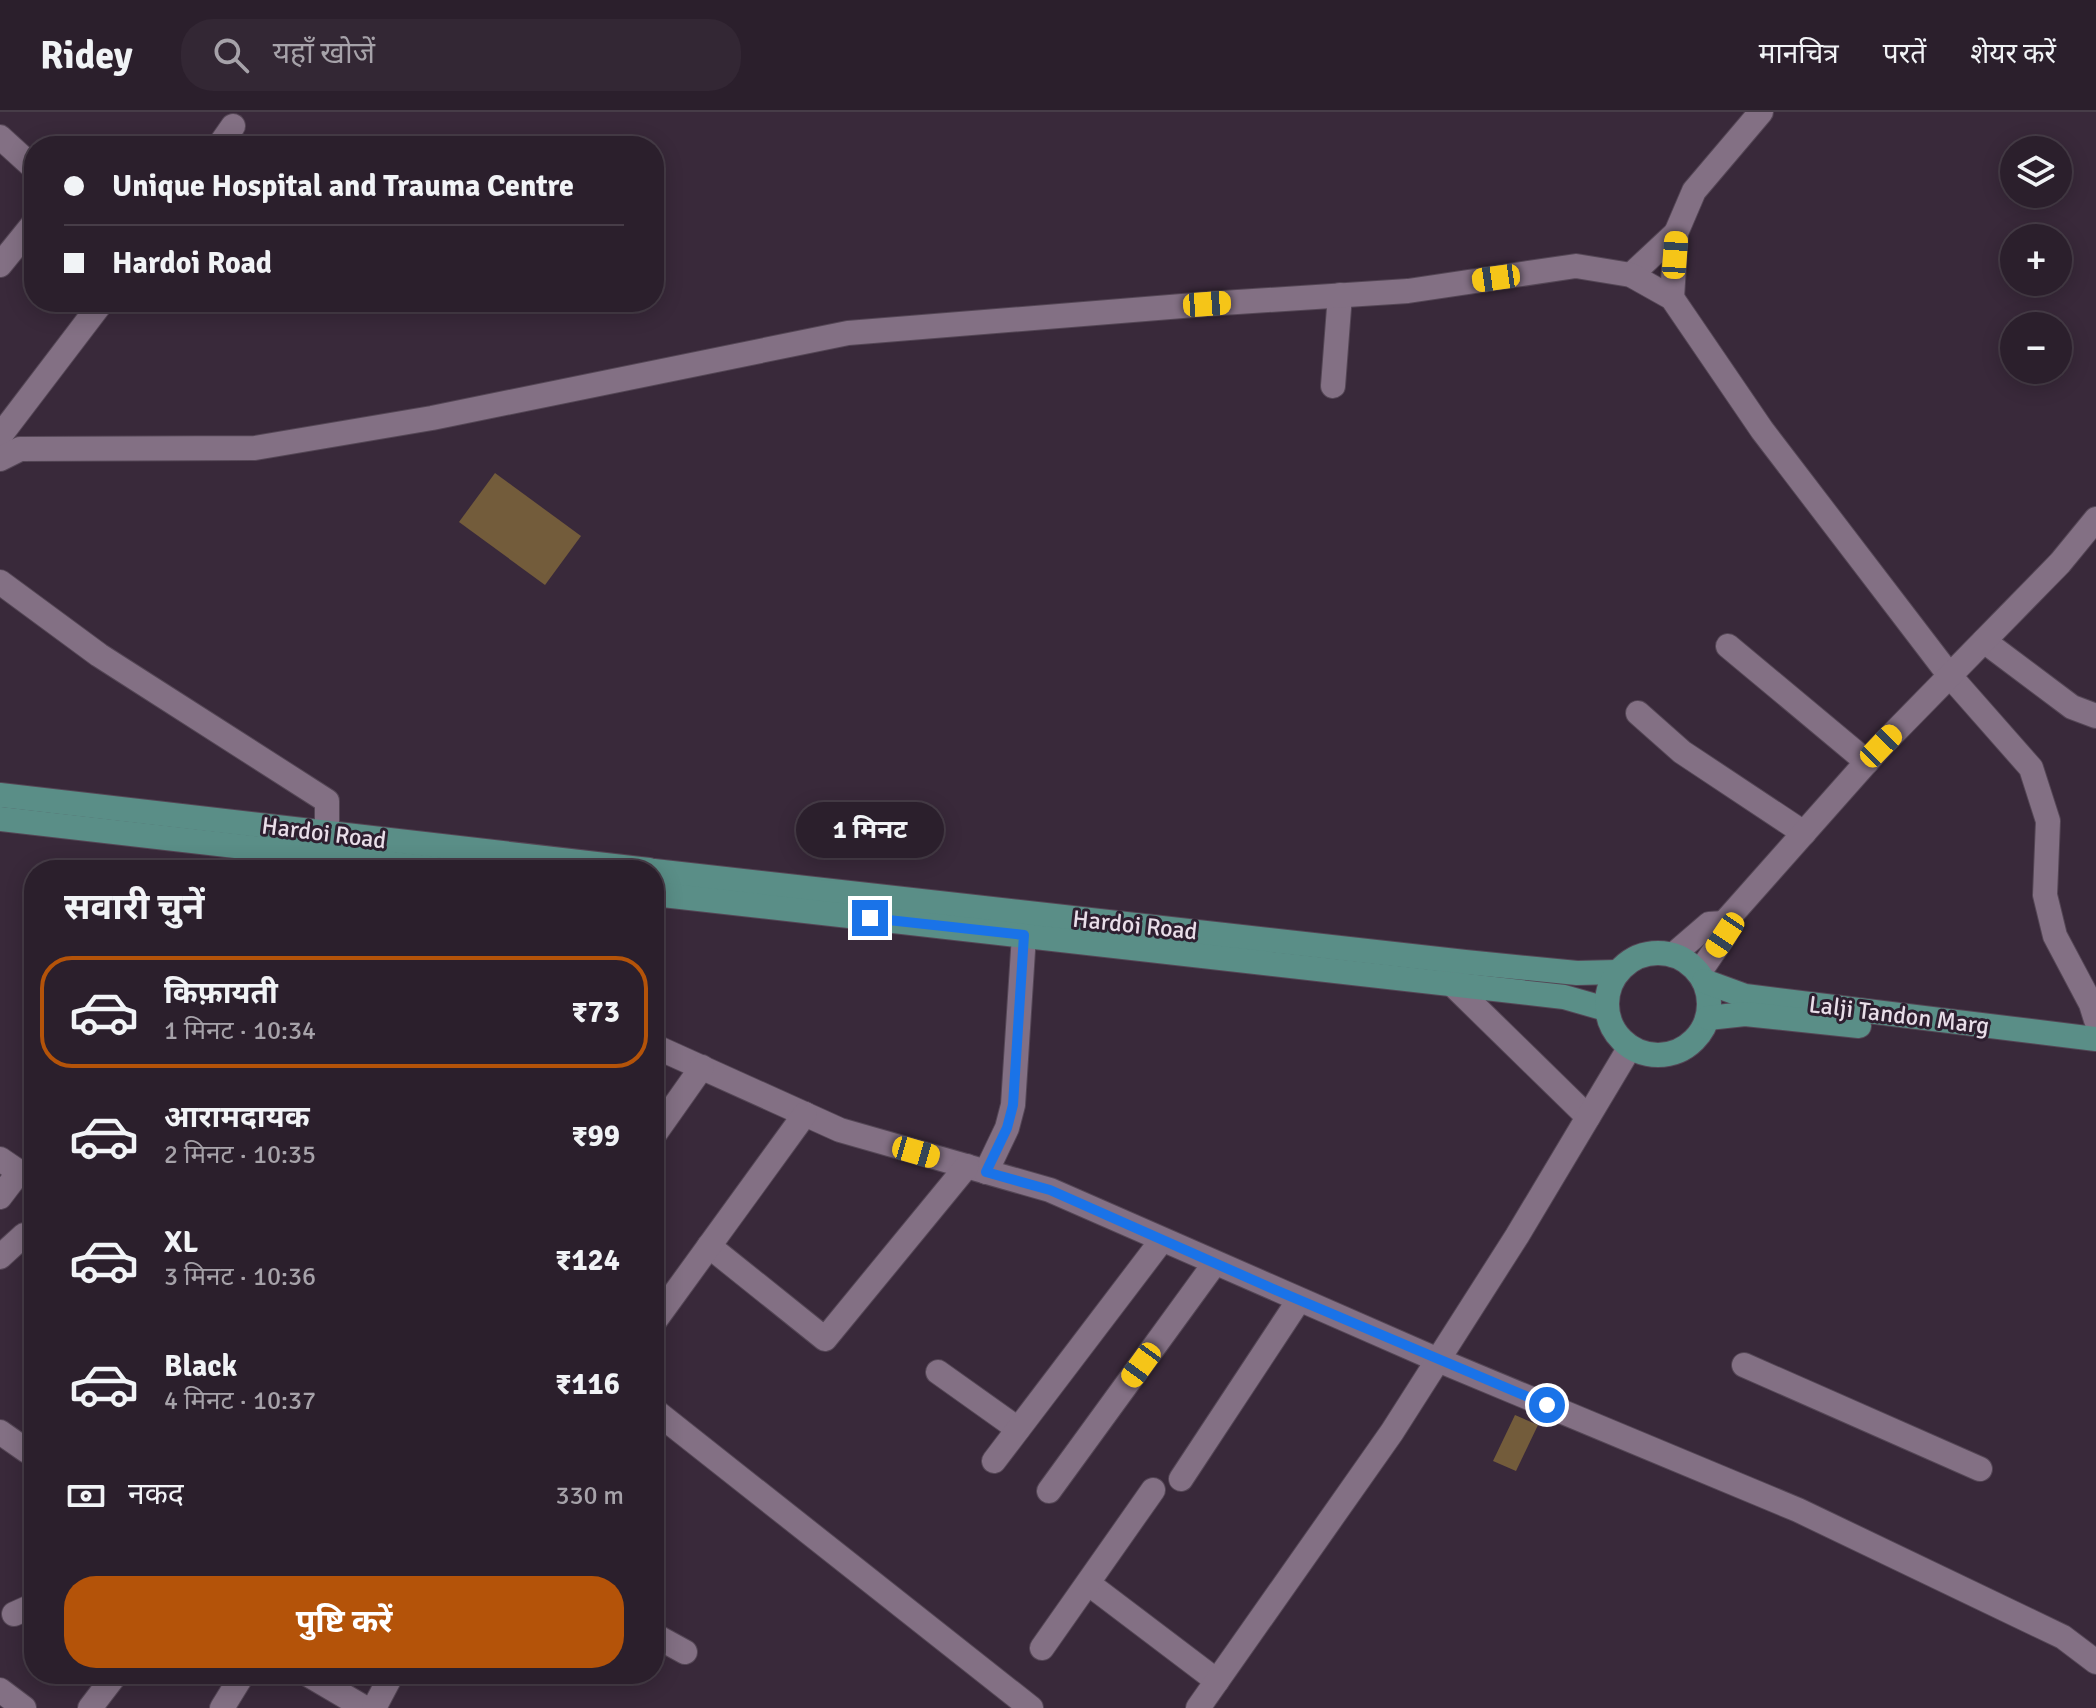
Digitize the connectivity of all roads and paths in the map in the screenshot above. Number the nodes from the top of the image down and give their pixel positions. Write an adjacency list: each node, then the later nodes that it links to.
1 (1761, 112): 6 (street)
2 (233, 126): 3 (street)
3 (226, 136)
4 (0, 137): 5 (street)
5 (24, 159)
6 (1676, 233): 9 (street); 11 (street)
7 (24, 235): 8 (street)
8 (0, 265)
9 (1631, 275): 10 (street); 11 (street)
10 (1340, 295): 13 (street); 15 (street)
11 (1672, 298): 20 (street)
12 (94, 312): 14 (street)
13 (1333, 386)
14 (0, 436)
15 (0, 459)
16 (2096, 519): 18 (street)
17 (0, 582): 26 (street)
18 (1984, 641): 20 (street); 22 (street)
19 (1728, 646): 23 (street)
20 (1950, 676): 23 (street); 39 (street)
21 (1638, 713): 27 (street)
22 (2096, 716)
23 (1867, 762): 27 (street)
24 (0, 795): 26 (main road, Hardoi Road)
25 (0, 819): 28 (main road, Hardoi Road)
26 (327, 833): 28 (main road, Hardoi Road)
27 (1804, 833): 31 (street)
28 (417, 860)
29 (664, 872): 34 (main road, Hardoi Road)
30 (664, 895): 32 (main road, Hardoi Road)
31 (1724, 923): 33 (street); 36 (street)
32 (1024, 935): 34 (main road, Hardoi Road); 49 (street)
33 (1673, 955): 35 (main road); 36 (main road)
34 (1452, 972): 35 (main road, Hardoi Road); 37 (main road, Hardoi Road); 46 (street)
35 (1617, 972): 37 (main road)
36 (1702, 977): 38 (main road); 40 (main road, Lalji Tandon Marg)
37 (1606, 1009): 41 (main road)
38 (1708, 1018): 41 (main road); 43 (main road, Lalji Tandon Marg)
39 (2096, 1020)
40 (2096, 1039)
41 (1630, 1047): 46 (street)
42 (664, 1050): 44 (street)
43 (2096, 1052)
44 (702, 1067): 45 (street); 47 (street)
45 (805, 1114): 49 (street); 53 (street)
46 (1588, 1117): 58 (street)
47 (664, 1121)
48 (0, 1159): 50 (street)
49 (976, 1169): 52 (street); 53 (street)
50 (0, 1197)
51 (24, 1235): 54 (street)
52 (1162, 1240): 55 (street); 62 (street)
53 (709, 1246): 57 (street)
54 (0, 1257)
55 (1215, 1263): 56 (street); 69 (street)
56 (1299, 1300): 58 (street); 67 (street)
57 (664, 1308)
58 (1438, 1360): 74 (street); 75 (street)
59 (1744, 1365): 66 (street)
60 (938, 1372): 62 (street)
61 (664, 1418): 86 (street)
62 (1018, 1429): 65 (street)
63 (0, 1432): 64 (street)
64 (24, 1449)
65 (994, 1461)
66 (1980, 1469)
67 (1181, 1479)
68 (1153, 1490): 70 (street)
69 (1049, 1491)
70 (1089, 1584): 72 (street); 75 (street)
71 (664, 1640): 73 (street)
72 (1042, 1648)
73 (685, 1652)
74 (2096, 1662)
75 (1217, 1681): 87 (street)
76 (108, 1684): 82 (street)
77 (237, 1684): 83 (street)
78 (331, 1684): 84 (street)
79 (387, 1684): 85 (street)
80 (0, 1690): 81 (street)
81 (24, 1708)
82 (90, 1708)
83 (222, 1708)
84 (365, 1708)
85 (374, 1708)
86 (1031, 1708)
87 (1198, 1708)

